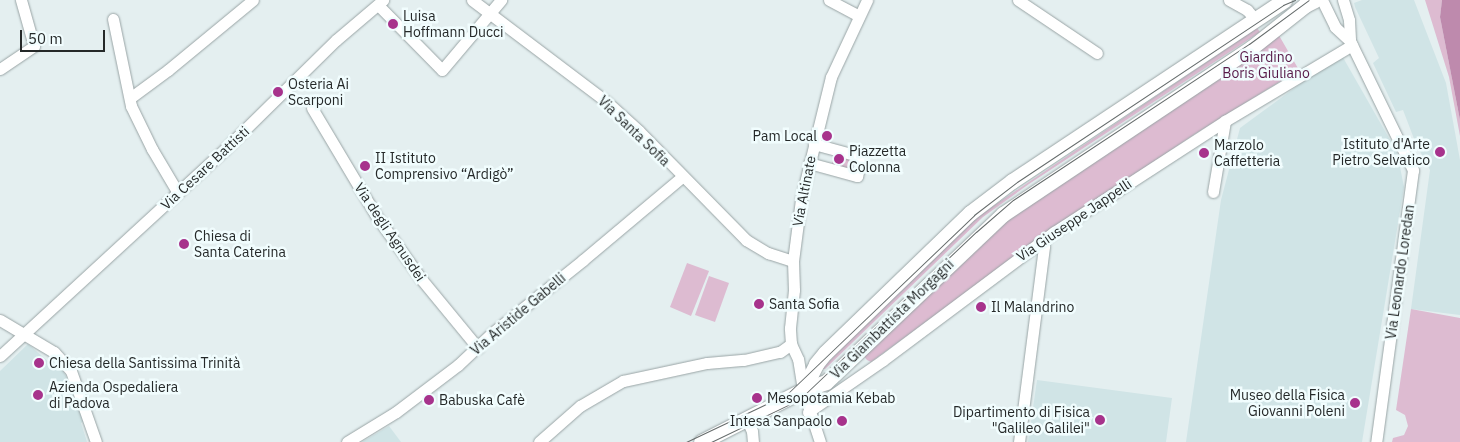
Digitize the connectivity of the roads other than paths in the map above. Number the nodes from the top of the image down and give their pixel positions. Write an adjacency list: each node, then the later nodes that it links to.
1 (21, 0): 21 (street)
2 (254, 0): 22 (street)
3 (472, 0): 15 (street, Via Santa Sofia)
4 (501, 0): 15 (street)
5 (829, 0): 16 (street)
6 (867, 0): 16 (street, Via Altinate)
7 (1018, 0): 14 (street)
8 (1229, 0): 18 (street)
9 (1284, 0): 18 (street, Via Giambattista Morgagni)
10 (1315, 0): 37 (street, Via Giambattista Morgagni)
11 (1322, 0): 19 (street)
12 (1343, 0): 19 (street)
13 (381, 2): 15 (street); 29 (street, Via Cesare Battisti)
14 (1035, 4): 20 (street)
15 (491, 14): 27 (street, Via Santa Sofia)
16 (859, 16): 25 (street, Via Altinate)
17 (114, 19): 22 (street)
18 (1256, 20): 37 (street, Via Giambattista Morgagni)
19 (1351, 43): 24 (street, Via Giuseppe Jappelli); 47 (street, Via Leonardo Loredan)
20 (1097, 53)
21 (0, 69)
22 (130, 98): 29 (street)
23 (312, 108): 35 (street, Via degli Agnusdei)
24 (1225, 120): 28 (street); 30 (street, Via Giuseppe Jappelli)
25 (814, 144): 26 (street, Via Altinate); 26 (street)
26 (809, 163): 31 (street, Via Altinate)
27 (682, 177): 31 (street, Via Santa Sofia); 35 (street, Via Aristide Gabelli)
28 (1213, 192)
29 (178, 193): 33 (street, Via Cesare Battisti)
30 (1040, 242): 38 (street, Via Giuseppe Jappelli); 46 (street)
31 (793, 261): 34 (street, Via Altinate)
32 (0, 320): 33 (street)
33 (24, 333): 36 (street, Via Cesare Battisti); 40 (street)
34 (791, 344): 37 (street, Via Altinate); 42 (street)
35 (478, 348): 41 (street, Via Aristide Gabelli)
36 (0, 356)
37 (803, 390): 38 (street, Via Altinate); 39 (street)
38 (808, 412): 45 (street, Via Altinate)
39 (747, 420): 43 (street); 44 (street)
40 (96, 442)
41 (347, 442)
42 (539, 442)
43 (701, 442)
44 (753, 442)
45 (820, 442)
46 (1019, 442)
47 (1376, 442)

